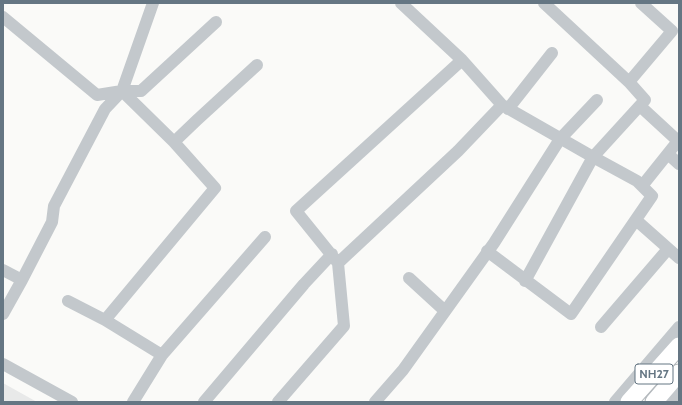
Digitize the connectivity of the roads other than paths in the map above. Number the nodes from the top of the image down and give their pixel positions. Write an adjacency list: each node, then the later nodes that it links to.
1 (401, 3): 8 (street)
2 (544, 3): 10 (street)
3 (641, 3): 10 (street)
4 (149, 5): 11 (street)
5 (3, 17): 11 (street)
6 (216, 22): 11 (street)
7 (552, 53): 14 (street)
8 (462, 60): 14 (street); 26 (street)
9 (257, 65): 16 (street)
10 (629, 82): 13 (street)
11 (122, 91): 16 (street); 29 (street)
12 (597, 100): 15 (street)
13 (640, 106): 17 (street); 18 (street)
14 (505, 107): 15 (street); 26 (street)
15 (560, 139): 18 (street); 24 (street)
16 (174, 142): 34 (street)
17 (668, 154): 19 (street); 20 (street)
18 (594, 158): 20 (street); 30 (street)
19 (679, 164)
20 (642, 186): 21 (street)
21 (636, 220): 23 (street); 30 (street)
22 (265, 237): 38 (street)
23 (668, 249): 25 (street); 35 (street)
24 (487, 251): 30 (street); 32 (street)
25 (679, 258)
26 (335, 259): 44 (street); 45 (street)
27 (3, 270): 29 (street)
28 (409, 278): 32 (street)
29 (22, 280): 33 (street)
30 (525, 281)
31 (68, 301): 34 (street)
32 (445, 311): 46 (street)
33 (3, 314)
34 (105, 320): 38 (street)
35 (600, 327)
36 (679, 327): 47 (street)
37 (679, 346): 48 (highway, NH27)
38 (162, 355): 43 (street)
39 (3, 364): 42 (street)
40 (679, 373): 49 (highway, NH27)
41 (679, 394): 50 (street)
42 (72, 402)
43 (133, 402)
44 (204, 402)
45 (278, 402)
46 (375, 402)
47 (615, 402)
48 (629, 402)
49 (654, 402)
50 (672, 402)

